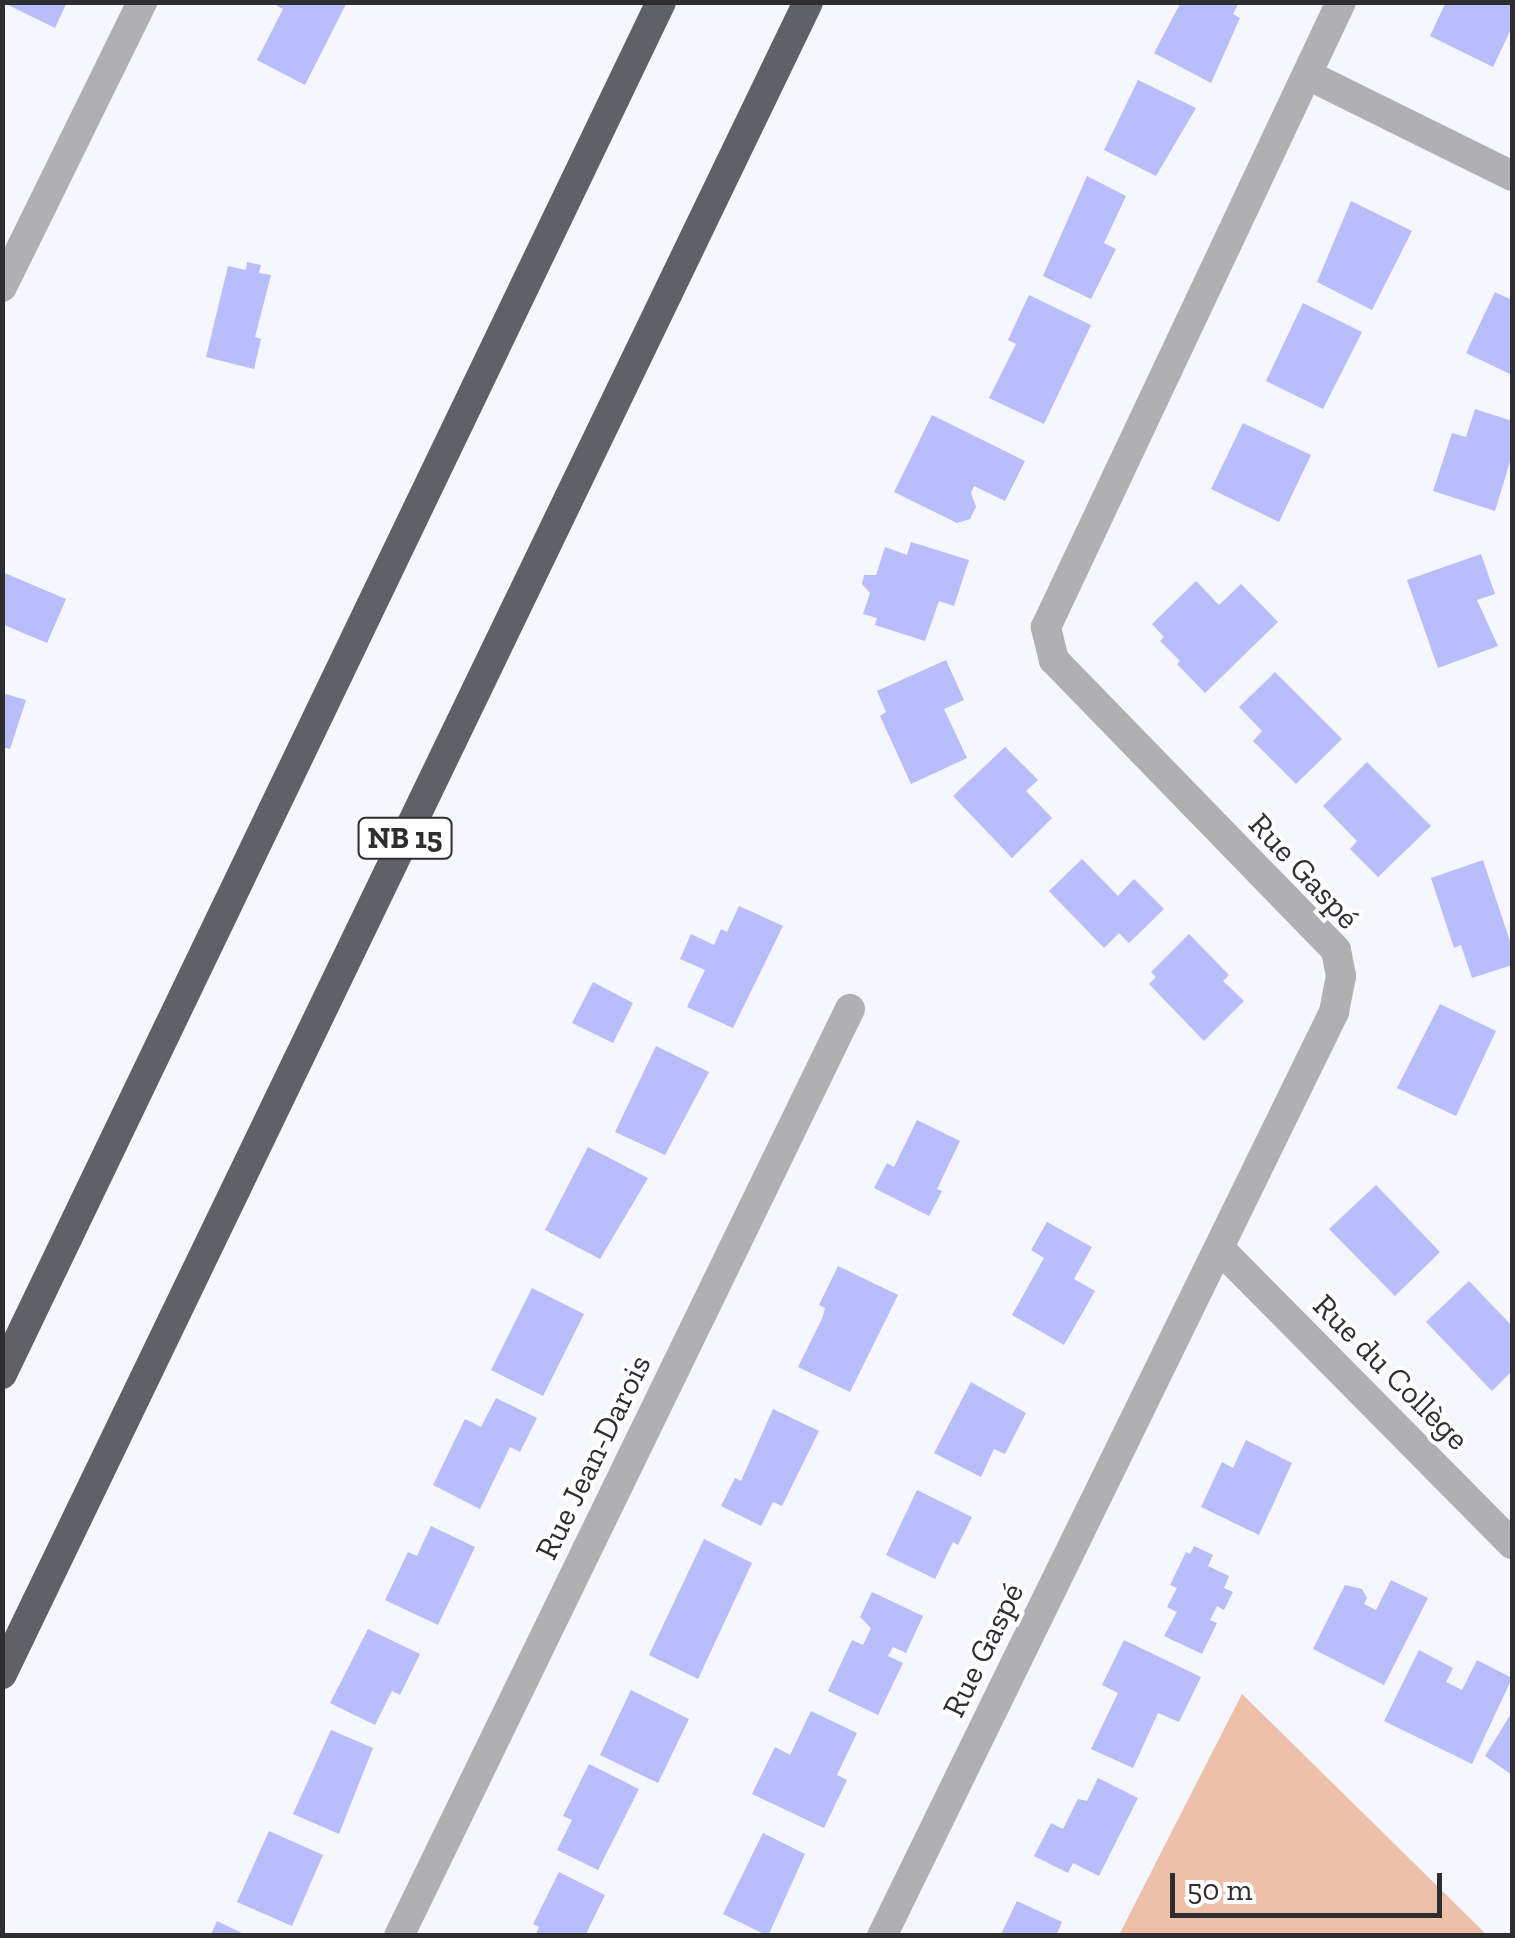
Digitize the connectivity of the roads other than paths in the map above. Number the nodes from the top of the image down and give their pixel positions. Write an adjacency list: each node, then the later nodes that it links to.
1 (142, 2): 7 (street)
2 (661, 2): 10 (highway)
3 (808, 2): 12 (highway, NB 15)
4 (1341, 2): 5 (street, Rue Gaspé)
5 (1310, 76): 6 (street); 9 (street, Rue Gaspé)
6 (1512, 176)
7 (2, 287)
8 (850, 1009): 13 (street, Rue Jean-Darois)
9 (1220, 1249): 11 (street, Rue du Collège); 14 (street, Rue Gaspé)
10 (2, 1374)
11 (1512, 1544)
12 (2, 1674)
13 (400, 1936)
14 (882, 1936)

